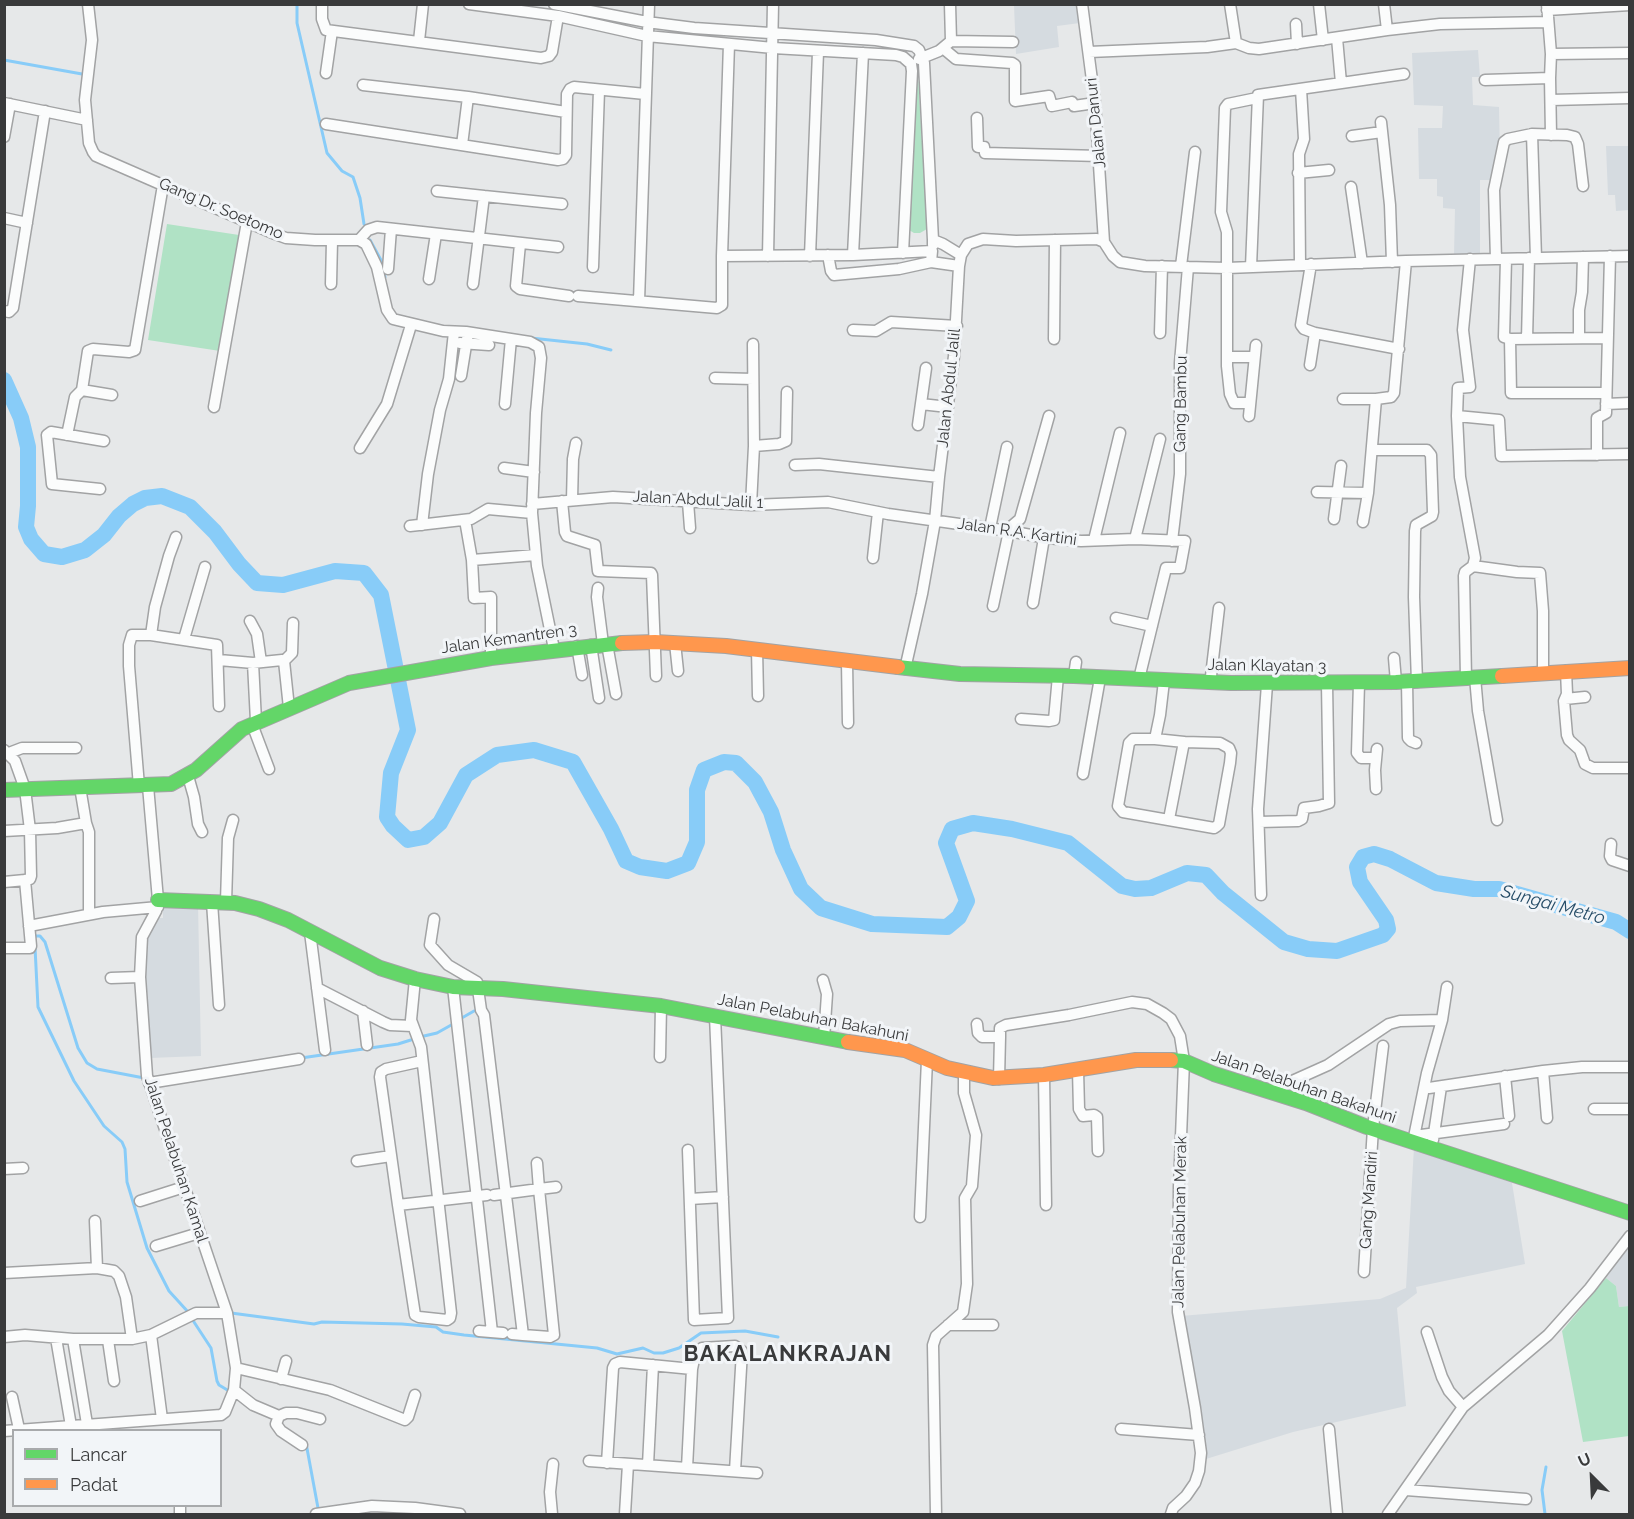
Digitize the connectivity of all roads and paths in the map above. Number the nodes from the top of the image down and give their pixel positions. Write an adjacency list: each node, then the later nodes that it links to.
1 (88, 4): 60 (street, Gang Dr. Soetomo)
2 (322, 4): 22 (street)
3 (423, 4): 28 (street)
4 (470, 4): 16 (street)
5 (555, 4): 16 (street)
6 (649, 4): 18 (street)
7 (774, 4): 23 (street)
8 (950, 4): 33 (street)
9 (1082, 4): 36 (street, Jalan Danuri)
10 (1230, 4): 30 (street)
11 (1319, 4): 27 (street)
12 (1384, 4): 21 (street)
13 (1629, 5): 14 (street)
14 (1547, 7): 17 (street)
15 (604, 8): 16 (street); 18 (street)
16 (566, 14): 24 (street); 28 (street)
17 (1548, 21): 21 (street); 39 (street)
18 (647, 22): 20 (street); 24 (street)
19 (1296, 24): 32 (street)
20 (694, 28): 23 (street); 26 (street)
21 (1387, 30): 25 (street)
22 (332, 31): 28 (street); 42 (street)
23 (771, 34): 34 (street); 40 (street)
24 (647, 36): 26 (street); 50 (street)
25 (1337, 38): 27 (street); 46 (street)
26 (692, 40): 31 (street)
27 (1323, 40): 32 (street)
28 (419, 41)
29 (1013, 42): 33 (street)
30 (1236, 42): 32 (street); 36 (street)
31 (729, 44): 34 (street); 93 (street)
32 (1297, 44)
33 (948, 45): 40 (street); 55 (street)
34 (773, 48): 35 (street); 94 (street)
35 (818, 52): 37 (street); 95 (street)
36 (1089, 52): 55 (street, Jalan Danuri)
37 (863, 53): 41 (street); 92 (street)
38 (1629, 53): 39 (street)
39 (1551, 54): 44 (street)
40 (923, 57): 41 (street); 89 (street)
41 (911, 64): 90 (street)
42 (326, 73)
43 (1404, 74): 46 (street)
44 (1550, 78): 45 (street); 54 (street)
45 (1485, 80)
46 (1341, 83): 48 (street)
47 (363, 85): 51 (street)
48 (1301, 89): 52 (street); 70 (street)
49 (599, 90): 50 (street); 58 (street); 110 (street)
50 (645, 94): 117 (street)
51 (468, 96): 58 (street); 66 (street)
52 (1257, 98): 111 (street); 113 (street)
53 (1629, 98): 54 (street)
54 (1551, 100): 63 (street)
55 (1095, 103): 68 (street, Jalan Danuri)
56 (7, 104): 57 (street); 64 (street)
57 (45, 111): 60 (street); 79 (street)
58 (566, 112): 66 (street)
59 (977, 118): 68 (street)
60 (87, 120): 71 (street, Gang Dr. Soetomo)
61 (326, 124): 66 (street)
62 (1532, 134): 63 (street); 99 (street); 101 (street)
63 (1551, 135): 72 (street)
64 (4, 136)
65 (1352, 136): 104 (street)
66 (462, 144)
67 (1195, 152): 109 (street, Gang Bambu)
68 (1100, 156): 86 (street, Jalan Danuri)
69 (1329, 170): 70 (street)
70 (1298, 173): 107 (street)
71 (163, 185): 78 (street, Gang Dr. Soetomo); 142 (street)
72 (1583, 186)
73 (1351, 187): 105 (street)
74 (437, 190): 75 (street)
75 (484, 196): 76 (street); 82 (street)
76 (562, 204)
77 (4, 218): 79 (street)
78 (247, 222): 85 (street, Gang Dr. Soetomo); 152 (street)
79 (27, 223): 118 (street)
80 (391, 229): 81 (street); 83 (street); 112 (street)
81 (436, 234): 82 (street); 114 (street)
82 (478, 239): 87 (street); 116 (street)
83 (359, 240): 85 (street, Gang Dr. Soetomo); 119 (street)
84 (1055, 240): 86 (street); 102 (street); 128 (street)
85 (332, 241): 115 (street)
86 (1104, 242): 108 (street)
87 (520, 244): 88 (street); 117 (street)
88 (558, 247)
89 (932, 251): 90 (street); 91 (street); 102 (street); 102 (street)
90 (903, 253): 92 (street)
91 (828, 255): 92 (street); 95 (street)
92 (853, 255)
93 (722, 256): 94 (street); 117 (street)
94 (768, 256): 95 (street)
95 (810, 256)
96 (1610, 256): 97 (street); 98 (street); 126 (street)
97 (1629, 256)
98 (1583, 257): 99 (street); 125 (street)
99 (1533, 258): 101 (street); 130 (street)
100 (1470, 259): 101 (street); 103 (street); 155 (street)
101 (1501, 259): 129 (street)
102 (960, 261): 120 (street, Jalan Abdul Jalil)
103 (1406, 261): 104 (street); 134 (street)
104 (1392, 262): 105 (street)
105 (1362, 263): 106 (street)
106 (1311, 264): 107 (street); 123 (street)
107 (1300, 265): 111 (street)
108 (1162, 266): 109 (street); 122 (street)
109 (1185, 266): 113 (street); 196 (street, Gang Bambu)
110 (593, 267)
111 (1251, 267): 113 (street)
112 (388, 268)
113 (1227, 268): 135 (street)
114 (429, 279)
115 (331, 284)
116 (473, 284)
117 (639, 301)
118 (4, 311)
119 (411, 325): 124 (street); 165 (street)
120 (957, 326): 121 (street); 153 (street, Jalan Abdul Jalil)
121 (853, 330)
122 (1160, 333)
123 (1315, 333): 134 (street); 137 (street)
124 (461, 338): 127 (street); 132 (street); 139 (street); 187 (street)
125 (1579, 338): 126 (street); 130 (street)
126 (1607, 338): 145 (street)
127 (511, 339): 150 (street); 172 (street)
128 (1054, 339)
129 (1510, 339): 130 (street); 145 (street)
130 (1527, 339)
131 (753, 344): 141 (street)
132 (489, 345)
133 (1256, 345): 136 (street)
134 (1399, 349): 147 (street)
135 (1228, 357): 136 (street); 148 (street)
136 (1254, 357): 148 (street)
137 (1310, 365)
138 (926, 368): 151 (street)
139 (461, 376)
140 (715, 378): 141 (street)
141 (753, 379): 163 (street)
142 (82, 390): 144 (street); 159 (street)
143 (787, 392): 163 (street)
144 (112, 395)
145 (1606, 398): 149 (street); 167 (street)
146 (1343, 399): 147 (street)
147 (1376, 399): 166 (street)
148 (1250, 403): 156 (street)
149 (1629, 403)
150 (506, 404)
151 (921, 404): 153 (street); 157 (street)
152 (214, 407)
153 (948, 407): 173 (street, Jalan Abdul Jalil)
154 (1049, 416): 191 (street)
155 (1457, 416): 167 (street); 200 (street)
156 (1249, 417)
157 (918, 424)
158 (1120, 433): 195 (street)
159 (67, 435): 161 (street); 174 (street)
160 (1160, 439): 194 (street)
161 (104, 441)
162 (576, 443): 178 (street)
163 (754, 446): 180 (street)
164 (1007, 447): 190 (street)
165 (360, 448)
166 (1372, 450): 177 (street); 236 (street)
167 (1597, 454): 168 (street)
168 (1629, 454)
169 (795, 465): 173 (street)
170 (1341, 466): 175 (street)
171 (504, 468): 172 (street)
172 (534, 472): 181 (street)
173 (939, 477): 185 (street, Jalan Abdul Jalil)
174 (99, 489)
175 (1339, 491): 176 (street); 177 (street); 183 (street)
176 (1317, 492)
177 (1368, 493): 186 (street)
178 (567, 500): 179 (street, Jalan Abdul Jalil 1); 181 (street, Jalan Abdul Jalil 1); 212 (street)
179 (688, 502): 180 (street, Jalan Abdul Jalil 1); 189 (street)
180 (751, 505): 182 (street, Jalan Abdul Jalil 1)
181 (532, 508): 184 (street, Jalan Abdul Jalil 1); 197 (street)
182 (878, 512): 185 (street, Jalan Abdul Jalil 1); 198 (street)
183 (1334, 519)
184 (465, 520): 187 (street, Jalan Abdul Jalil 1); 199 (street)
185 (935, 521): 190 (street, Jalan R.A. Kartini); 224 (street, Jalan Abdul Jalil)
186 (1363, 522)
187 (422, 525): 188 (street, Jalan Abdul Jalil 1)
188 (410, 526)
189 (690, 528)
190 (990, 528): 191 (street, Jalan R.A. Kartini)
191 (1009, 531): 193 (street, Jalan R.A. Kartini); 204 (street)
192 (176, 537): 210 (street)
193 (1044, 538): 195 (street, Jalan R.A. Kartini); 203 (street)
194 (1135, 539): 195 (street, Jalan R.A. Kartini); 196 (street, Jalan R.A. Kartini)
195 (1094, 540)
196 (1172, 541): 209 (street)
197 (536, 555): 199 (street); 215 (street)
198 (873, 558)
199 (472, 560): 217 (street)
200 (1473, 566): 227 (street); 233 (street)
201 (205, 567): 211 (street)
202 (598, 588): 214 (street)
203 (1033, 603)
204 (993, 606)
205 (1219, 608): 231 (street)
206 (1116, 618): 209 (street)
207 (250, 621): 221 (street)
208 (293, 623): 220 (street)
209 (1152, 626): 234 (street)
210 (151, 635): 211 (street); 259 (street)
211 (184, 639): 219 (street)
212 (656, 642): 213 (street, Jalan Kemantren 3); 214 (street, Jalan Kemantren 3); 229 (street)
213 (675, 643): 216 (street, Jalan Kemantren 3); 225 (street)
214 (595, 645): 215 (street, Jalan Kemantren 3); 228 (street); 240 (street); 243 (street)
215 (554, 649): 217 (street, Jalan Kemantren 3)
216 (757, 649): 222 (street, Jalan Kemantren 3); 241 (street)
217 (491, 658): 246 (street, Jalan Kemantren 3)
218 (1395, 658): 236 (street)
219 (219, 660): 221 (street); 245 (street)
220 (285, 661): 221 (street); 246 (street)
221 (257, 662): 248 (street)
222 (847, 662): 224 (street, Jalan Kemantren 3); 249 (street)
223 (1629, 668): 226 (street, Jalan Klayatan 3)
224 (905, 669): 230 (street, Jalan Klayatan 3)
225 (678, 671)
226 (1566, 671): 227 (street, Jalan Klayatan 3); 244 (street)
227 (1543, 672): 233 (street, Jalan Klayatan 3)
228 (582, 675)
229 (656, 676)
230 (1058, 676): 232 (street, Jalan Klayatan 3); 247 (street)
231 (1211, 676)
232 (1100, 678): 234 (street, Jalan Klayatan 3); 257 (street)
233 (1470, 678): 236 (street, Jalan Klayatan 3); 265 (street)
234 (1139, 679): 235 (street, Jalan Klayatan 3)
235 (1164, 681): 238 (street, Jalan Klayatan 3); 250 (street)
236 (1407, 682): 237 (street, Jalan Klayatan 3); 252 (street)
237 (1359, 683): 239 (street, Jalan Klayatan 3); 261 (street)
238 (1267, 684): 239 (street, Jalan Klayatan 3); 266 (street)
239 (1327, 684): 266 (street)
240 (616, 694)
241 (758, 696)
242 (1585, 697): 244 (street)
243 (599, 698)
244 (1565, 699): 255 (street)
245 (219, 706)
246 (289, 708): 248 (street, Jalan Kemantren 3)
247 (1021, 719)
248 (254, 723): 256 (street); 258 (street, Jalan Kemantren 3)
249 (848, 723)
250 (1155, 739): 251 (street); 263 (street)
251 (1184, 742): 263 (street); 263 (street)
252 (1416, 743)
253 (76, 748): 254 (street)
254 (7, 752): 262 (street)
255 (1629, 768)
256 (269, 769)
257 (1083, 774)
258 (188, 776): 259 (street, Jalan Kemantren 3); 270 (street)
259 (144, 786): 260 (street, Jalan Kemantren 3); 277 (street)
260 (80, 787): 262 (street, Jalan Kemantren 3); 267 (street)
261 (1376, 789)
262 (17, 790): 269 (street)
263 (1169, 819)
264 (234, 820): 276 (street)
265 (1497, 820)
266 (1259, 822): 275 (street)
267 (86, 823): 269 (street); 278 (street)
268 (4, 831): 269 (street)
269 (27, 831): 273 (street)
270 (202, 832)
271 (1611, 844): 272 (street)
272 (1629, 866)
273 (27, 880): 274 (street); 280 (street)
274 (4, 882)
275 (1261, 895)
276 (219, 902): 277 (street, Jalan Pelabuhan Bakahuni); 281 (street, Jalan Pelabuhan Bakahuni); 291 (street)
277 (158, 904): 278 (street); 283 (street, Jalan Pelabuhan Kamal)
278 (89, 914): 280 (street)
279 (434, 920): 290 (street)
280 (32, 925): 282 (street)
281 (310, 932): 285 (street, Jalan Pelabuhan Bakahuni); 289 (street)
282 (4, 948)
283 (140, 977): 284 (street); 315 (street, Jalan Pelabuhan Kamal)
284 (111, 978)
285 (415, 979): 287 (street, Jalan Pelabuhan Bakahuni); 297 (street)
286 (823, 980): 299 (street)
287 (453, 987): 290 (street, Jalan Pelabuhan Bakahuni); 337 (street)
288 (1447, 987): 295 (street)
289 (317, 988): 293 (street); 302 (street)
290 (478, 988): 292 (street, Jalan Pelabuhan Bakahuni); 336 (street)
291 (219, 1005)
292 (661, 1006): 294 (street, Jalan Pelabuhan Bakahuni); 303 (street)
293 (363, 1011): 297 (street); 300 (street)
294 (716, 1016): 299 (street, Jalan Pelabuhan Bakahuni); 338 (street)
295 (1442, 1020): 318 (street); 324 (street)
296 (977, 1024): 298 (street)
297 (412, 1026): 306 (street)
298 (1000, 1037): 307 (street, Jalan Pelabuhan Merak); 314 (street)
299 (824, 1038): 305 (street, Jalan Pelabuhan Bakahuni)
300 (367, 1045)
301 (1383, 1046): 322 (street, Gang Mandiri)
302 (325, 1050)
303 (660, 1057)
304 (299, 1059): 315 (street)
305 (927, 1060): 311 (street, Jalan Pelabuhan Bakahuni); 345 (street)
306 (422, 1061): 328 (street); 339 (street)
307 (1184, 1061): 309 (street, Jalan Pelabuhan Bakahuni); 318 (street, Jalan Pelabuhan Bakahuni); 387 (street, Jalan Pelabuhan Merak)
308 (1629, 1067): 310 (street)
309 (1078, 1070): 312 (street, Jalan Pelabuhan Bakahuni); 327 (street)
310 (1543, 1071): 313 (street); 321 (street)
311 (964, 1073): 314 (street, Jalan Pelabuhan Bakahuni); 354 (street)
312 (1044, 1075): 314 (street, Jalan Pelabuhan Bakahuni); 343 (street)
313 (1505, 1076): 316 (street); 323 (street)
314 (999, 1079)
315 (149, 1083): 334 (street, Jalan Pelabuhan Kamal)
316 (1441, 1087): 317 (street); 323 (street)
317 (1429, 1088)
318 (1270, 1091): 322 (street, Jalan Pelabuhan Bakahuni)
319 (1594, 1109): 320 (street)
320 (1629, 1109)
321 (1547, 1118)
322 (1373, 1128): 324 (street, Jalan Pelabuhan Bakahuni); 351 (street, Gang Mandiri)
323 (1434, 1133): 324 (street); 325 (street)
324 (1414, 1139): 325 (street, Jalan Pelabuhan Bakahuni)
325 (1431, 1148): 344 (street, Jalan Pelabuhan Bakahuni)
326 (688, 1150): 340 (street)
327 (1098, 1151)
328 (391, 1156): 329 (street); 342 (street)
329 (357, 1161)
330 (537, 1163): 335 (street)
331 (22, 1168): 332 (street)
332 (4, 1169)
333 (556, 1187): 335 (street)
334 (184, 1188): 341 (street); 347 (street, Jalan Pelabuhan Kamal)
335 (539, 1189): 336 (street); 360 (street)
336 (506, 1193): 337 (street); 360 (street)
337 (485, 1196): 339 (street); 357 (street)
338 (723, 1197): 340 (street); 340 (street)
339 (439, 1199): 342 (street); 342 (street)
340 (690, 1199)
341 (140, 1201)
342 (398, 1205)
343 (1046, 1205)
344 (1629, 1213)
345 (920, 1217)
346 (95, 1221): 350 (street)
347 (199, 1233): 349 (street); 353 (street, Jalan Pelabuhan Kamal)
348 (1629, 1236): 375 (street)
349 (156, 1246)
350 (97, 1268): 352 (street); 364 (street)
351 (1364, 1272)
352 (4, 1273)
353 (227, 1313): 359 (street); 368 (street, Jalan Pelabuhan Kamal)
354 (948, 1324): 355 (street); 404 (street)
355 (993, 1325)
356 (479, 1331): 357 (street)
357 (492, 1332): 360 (street)
358 (1427, 1332): 375 (street)
359 (151, 1335): 364 (street); 377 (street)
360 (523, 1335)
361 (4, 1337): 362 (street)
362 (56, 1338): 363 (street); 381 (street)
363 (73, 1339): 365 (street); 380 (street)
364 (132, 1339): 365 (street)
365 (108, 1340): 371 (street)
366 (286, 1361): 370 (street)
367 (653, 1365): 369 (street); 390 (street); 393 (street)
368 (236, 1368): 370 (street); 372 (street, Jalan Pelabuhan Kamal)
369 (692, 1369): 394 (street); 395 (street)
370 (281, 1379): 373 (street)
371 (114, 1381)
372 (234, 1390): 376 (street, Jalan Pelabuhan Kamal); 378 (street)
373 (415, 1395)
374 (12, 1397): 382 (street)
375 (1463, 1407): 397 (street)
376 (177, 1418): 377 (street); 384 (street)
377 (162, 1419): 380 (street)
378 (277, 1419): 379 (street); 388 (street)
379 (320, 1419)
380 (87, 1424): 381 (street)
381 (71, 1426): 383 (street)
382 (20, 1429)
383 (33, 1429)
384 (178, 1429)
385 (1121, 1429): 387 (street)
386 (1329, 1429): 406 (street)
387 (1199, 1435): 405 (street, Jalan Pelabuhan Merak)
388 (302, 1445)
389 (588, 1461): 390 (street)
390 (607, 1463): 392 (street)
391 (553, 1464): 402 (street)
392 (628, 1464): 393 (street); 403 (street)
393 (648, 1465): 394 (street)
394 (687, 1468): 395 (street)
395 (735, 1471): 396 (street)
396 (757, 1473)
397 (1406, 1490): 398 (street); 407 (street)
398 (1526, 1499)
399 (349, 1513): 400 (street); 401 (street)
400 (316, 1515)
401 (460, 1515)
402 (552, 1515)
403 (625, 1515)
404 (936, 1515)
405 (1171, 1515)
406 (1337, 1515)
407 (1388, 1515)

